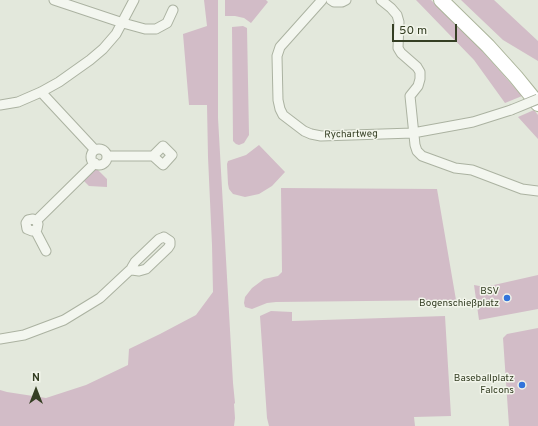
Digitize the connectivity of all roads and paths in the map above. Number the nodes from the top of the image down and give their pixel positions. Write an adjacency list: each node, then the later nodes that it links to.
1 (54, 0): 9 (street)
2 (134, 0): 9 (street)
3 (322, 0): 14 (street, Rychartweg)
4 (331, 0): 5 (street)
5 (346, 0)
6 (381, 0): 14 (street)
7 (441, 0): 12 (main road)
8 (173, 10): 9 (street)
9 (123, 23): 10 (street)
10 (41, 92): 13 (street); 15 (street)
11 (538, 99): 14 (street, Rychartweg, bridge)
12 (538, 104)
13 (0, 105)
14 (413, 133): 19 (street)
15 (95, 150): 16 (street); 18 (street)
16 (107, 156): 17 (street); 18 (street)
17 (153, 156)
18 (95, 163): 20 (street)
19 (538, 191)
20 (46, 251)
21 (131, 269): 22 (street)
22 (0, 339)

